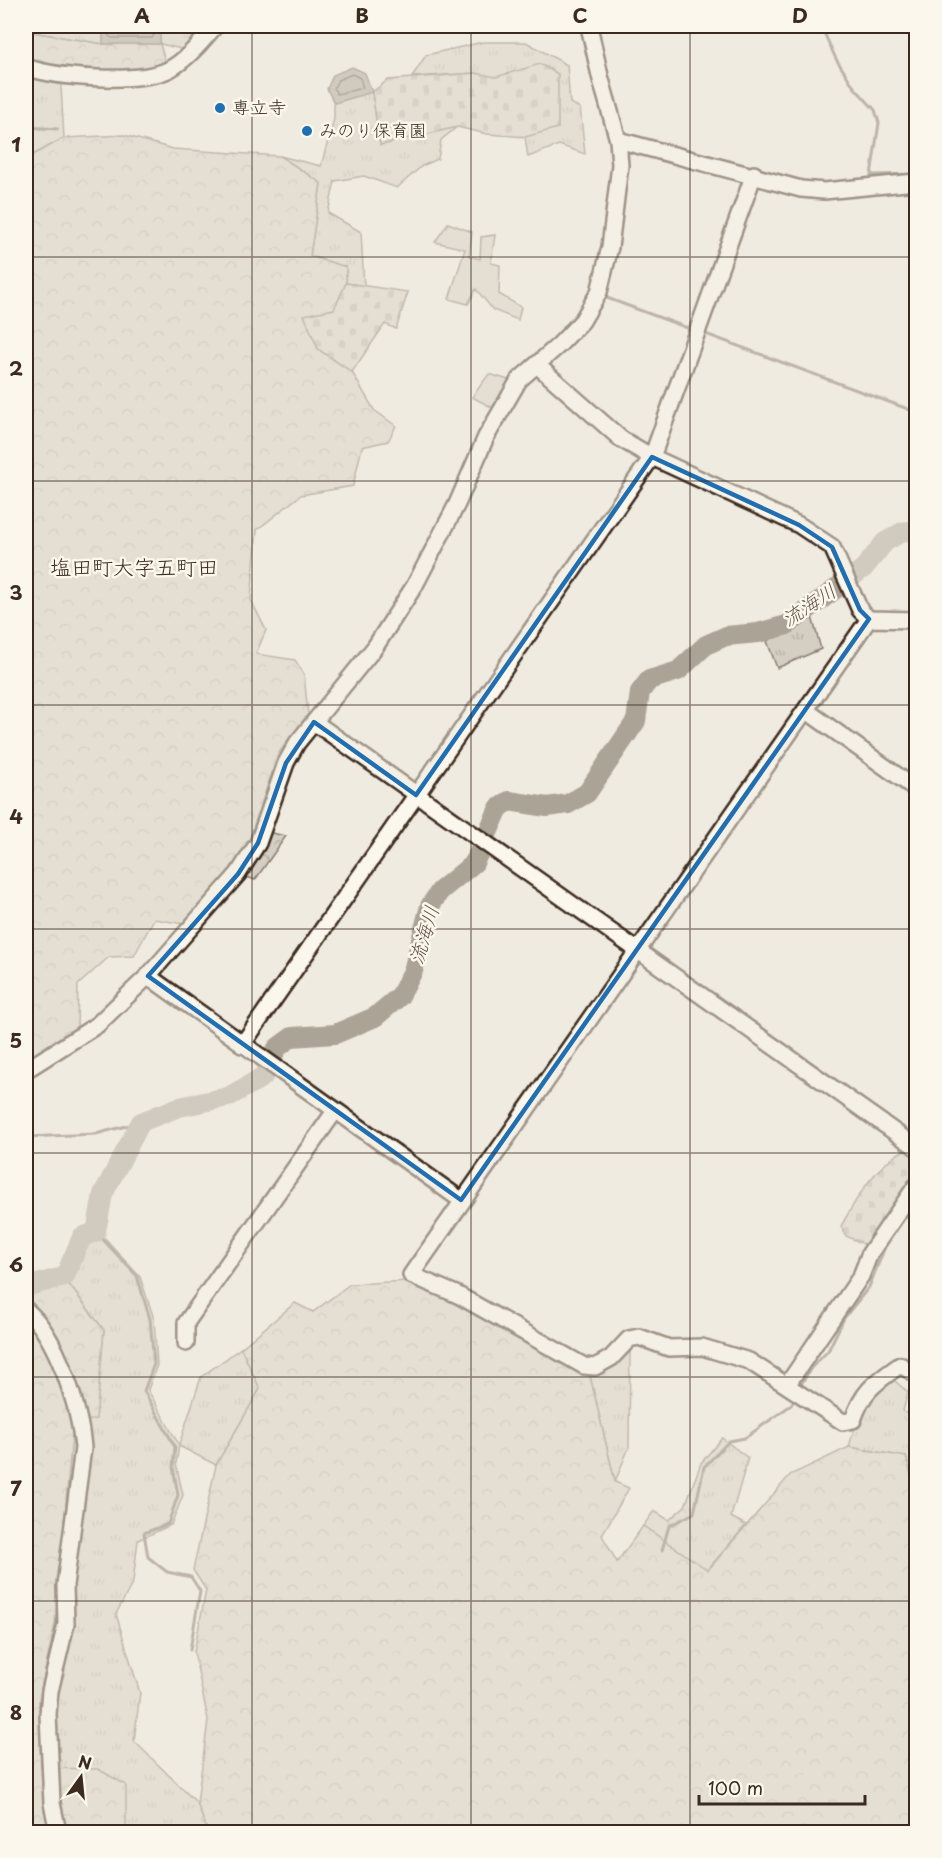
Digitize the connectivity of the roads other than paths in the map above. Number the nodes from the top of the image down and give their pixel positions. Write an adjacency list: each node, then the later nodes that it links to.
1 (215, 26): 3 (street)
2 (589, 26): 4 (street)
3 (26, 67)
4 (618, 140): 5 (street); 7 (street)
5 (754, 174): 6 (street); 8 (street)
6 (916, 182)
7 (537, 365): 8 (street); 12 (street)
8 (652, 458): 9 (street); 14 (street)
9 (870, 619): 10 (street); 11 (street)
10 (916, 620)
11 (807, 711): 13 (street); 15 (street)
12 (314, 722): 14 (street); 16 (street)
13 (916, 789)
14 (417, 795): 15 (street); 17 (street)
15 (638, 950): 20 (street); 22 (street)
16 (148, 976): 17 (street); 18 (street)
17 (242, 1045): 19 (street)
18 (26, 1070)
19 (335, 1111): 22 (street); 24 (street)
20 (916, 1147)
21 (916, 1186): 26 (street)
22 (461, 1200): 26 (street)
23 (26, 1310): 27 (street)
24 (186, 1343)
25 (916, 1374): 26 (street)
26 (787, 1385)
27 (58, 1833)

